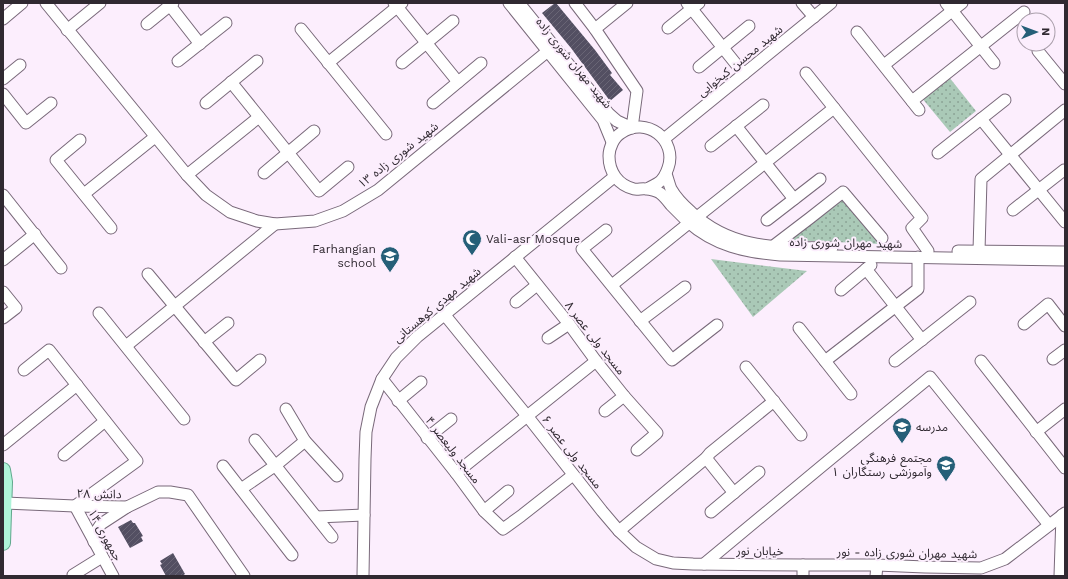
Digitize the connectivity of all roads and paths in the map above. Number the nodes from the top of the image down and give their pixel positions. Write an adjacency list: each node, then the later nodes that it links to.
1 (22, 3): 17 (street)
2 (46, 3): 25 (street, شهید شوری زاده ۱۳)
3 (100, 3): 25 (street)
4 (509, 3): 30 (street, شهید مهران شوری زاده)
5 (519, 3): 30 (street, شهید مهران شوری زاده)
6 (574, 3): 24 (street)
7 (627, 3): 24 (street)
8 (802, 3): 15 (street)
9 (831, 3): 15 (street, شهید محسن کیخوایی)
10 (962, 3): 14 (street)
11 (170, 4): 20 (street); 28 (street)
12 (398, 4): 27 (street); 35 (street)
13 (692, 5): 22 (street); 31 (street)
14 (949, 7): 29 (street); 40 (street)
15 (814, 17): 43 (street, شهید محسن کیخوایی)
16 (1016, 18): 29 (street)
17 (3, 19)
18 (453, 21): 27 (street)
19 (226, 23): 28 (street)
20 (147, 24)
21 (749, 26): 31 (street)
22 (668, 28)
23 (301, 29): 35 (street)
24 (595, 29): 59 (street)
25 (68, 30): 62 (street, شهید شوری زاده ۱۳)
26 (858, 32): 40 (street)
27 (426, 43): 36 (street); 46 (street)
28 (200, 44): 33 (street)
29 (981, 46): 38 (street); 40 (street)
30 (551, 48): 59 (street, شهید مهران شوری زاده); 65 (street, شهید مهران شوری زاده); 87 (street, شهید شوری زاده ۱۳)
31 (723, 48): 41 (street); 43 (street)
32 (1038, 52): 47 (street)
33 (178, 61)
34 (257, 61): 45 (street)
35 (328, 63): 61 (street)
36 (402, 63)
37 (481, 63): 46 (street)
38 (994, 63)
39 (20, 65): 44 (street)
40 (884, 65)
41 (699, 67)
42 (806, 73): 54 (street)
43 (744, 74): 63 (street, شهید محسن کیخوایی)
44 (3, 78)
45 (231, 82): 50 (street); 56 (street)
46 (458, 82): 51 (street)
47 (1065, 84)
48 (3, 94): 52 (street)
49 (1005, 100): 57 (street)
50 (206, 102)
51 (433, 102)
52 (51, 103)
53 (763, 105): 58 (street)
54 (834, 108): 70 (street); 94 (street)
55 (1065, 110): 69 (street)
56 (260, 117): 67 (street); 75 (street)
57 (981, 119): 68 (street); 69 (street)
58 (736, 126): 66 (street); 70 (street)
59 (632, 128): 63 (street); 65 (street)
60 (314, 131): 67 (street)
61 (386, 134)
62 (155, 137): 75 (street, شهید شوری زاده ۱۳); 80 (street)
63 (664, 139): 74 (street)
64 (80, 140): 80 (street)
65 (612, 142): 76 (street)
66 (711, 146)
67 (288, 152): 71 (street); 73 (street)
68 (938, 154)
69 (1010, 155): 79 (street); 93 (street)
70 (765, 163): 82 (street); 84 (street)
71 (348, 167)
72 (1064, 170): 79 (street)
73 (264, 173)
74 (666, 174): 78 (street); 84 (street, شهید مهران شوری زاده)
75 (187, 176): 87 (street, شهید شوری زاده ۱۳)
76 (614, 177): 78 (street); 96 (street, شهید مهدی کوهستانی)
77 (820, 179): 82 (street)
78 (647, 188): 84 (street, شهید مهران شوری زاده)
79 (1038, 190): 83 (street); 86 (street)
80 (84, 194): 88 (street)
81 (3, 195): 90 (street)
82 (794, 199): 85 (street)
83 (1013, 210)
84 (693, 220): 92 (street, شهید مهران شوری زاده); 97 (street, شهید مهران شوری زاده); 105 (street)
85 (767, 220)
86 (1065, 222)
87 (276, 224): 111 (street)
88 (111, 228)
89 (606, 230): 105 (street)
90 (34, 234): 99 (street); 101 (street)
91 (882, 238): 92 (street)
92 (772, 247): 94 (street, شهید مهران شوری زاده)
93 (979, 250): 94 (street, شهید مهران شوری زاده); 95 (street, شهید مهران شوری زاده)
94 (928, 251)
95 (1065, 252)
96 (515, 257): 104 (street, مسجد ولی عصر ۸); 114 (street, شهید مهدی کوهستانی)
97 (880, 257): 98 (street, شهید مهران شوری زاده); 102 (street)
98 (918, 257): 100 (street, شهید مهران شوری زاده); 112 (street)
99 (3, 260)
100 (1065, 260)
101 (61, 268)
102 (866, 269): 107 (street); 112 (street)
103 (148, 274): 111 (street)
104 (538, 284): 109 (street); 118 (street, مسجد ولی عصر ۸)
105 (612, 285): 116 (street)
106 (685, 287): 116 (street)
107 (841, 290)
108 (3, 292): 115 (street)
109 (516, 302)
110 (970, 302): 124 (street)
111 (175, 306): 125 (street); 126 (street)
112 (896, 307): 124 (street); 131 (street)
113 (99, 313): 126 (street)
114 (444, 314): 136 (street, شهید مهدی کوهستانی); 146 (street, مسجد ولی عصر ۶)
115 (3, 318)
116 (640, 321): 120 (street)
117 (228, 323): 125 (street)
118 (569, 324): 123 (street); 130 (street, مسجد ولی عصر ۸)
119 (1024, 324): 121 (street)
120 (717, 325)
121 (1065, 326)
122 (799, 328): 131 (street)
123 (548, 338)
124 (922, 340): 132 (street)
125 (204, 342): 128 (street)
126 (126, 346): 147 (street)
127 (1065, 350): 129 (street)
128 (260, 360)
129 (1053, 360)
130 (596, 361): 140 (street, مسجد ولی عصر ۸); 146 (street)
131 (825, 361): 139 (street)
132 (895, 361)
133 (981, 361): 150 (street)
134 (746, 367): 142 (street)
135 (24, 370): 138 (street)
136 (382, 379): 141 (street, مسجد ولیعصر ۴); 176 (street, شهید مهدی کوهستانی)
137 (421, 382): 141 (street)
138 (77, 386): 149 (street); 155 (street)
139 (851, 394)
140 (624, 396): 145 (street); 156 (street, مسجد ولی عصر ۸)
141 (398, 400): 152 (street, مسجد ولیعصر ۴)
142 (774, 401): 151 (street); 158 (street)
143 (286, 409): 154 (street)
144 (1065, 409): 150 (street)
145 (605, 411)
146 (528, 417): 164 (street); 166 (street, مسجد ولی عصر ۶)
147 (184, 418)
148 (451, 419): 152 (street)
149 (105, 421): 157 (street); 171 (street)
150 (1036, 432): 161 (street)
151 (801, 435)
152 (428, 438): 164 (street, مسجد ولیعصر ۴)
153 (255, 440): 160 (street)
154 (305, 441): 160 (street); 165 (street)
155 (3, 445)
156 (637, 450)
157 (64, 455)
158 (706, 458): 169 (street); 179 (street)
159 (223, 466): 167 (street)
160 (276, 466): 167 (street); 177 (street)
161 (1065, 468)
162 (3, 470): 170 (main road)
163 (759, 472): 169 (street)
164 (456, 473): 173 (street, مسجد ولیعصر ۴)
165 (337, 476)
166 (573, 476): 173 (street, مسجد ولیعصر ۴); 179 (street, مسجد ولی عصر ۶)
167 (241, 489): 183 (street)
168 (508, 491): 173 (street)
169 (734, 493): 174 (street)
170 (5, 503): 171 (street, دانش ۲۸); 182 (main road)
171 (74, 506): 172 (street, دانش ۲۸); 181 (street, جمهوری ۱۴)
172 (127, 507): 181 (street); 191 (street, دانش ۲۸)
173 (484, 511)
174 (711, 512)
175 (1063, 514): 178 (street, شهید مهران شوری زاده - نور); 194 (street)
176 (364, 515): 177 (street); 192 (street, شهید مهدی کوهستانی)
177 (317, 517): 180 (street)
178 (1049, 526): 185 (street); 188 (street, شهید مهران شوری زاده - نور)
179 (619, 531): 185 (street, مسجد ولی عصر ۶)
180 (332, 537)
181 (94, 542): 184 (street, جمهوری ۱۴)
182 (3, 543)
183 (292, 555)
184 (102, 557): 189 (street); 190 (street, جمهوری ۱۴)
185 (704, 564): 186 (street, خیابان نور)
186 (803, 564): 187 (street, شهید مهران شوری زاده - نور); 193 (street)
187 (876, 570): 188 (street, شهید مهران شوری زاده - نور)
188 (925, 572)
189 (73, 576)
190 (113, 576)
191 (244, 576)
192 (363, 576)
193 (803, 576)
194 (1060, 576)

